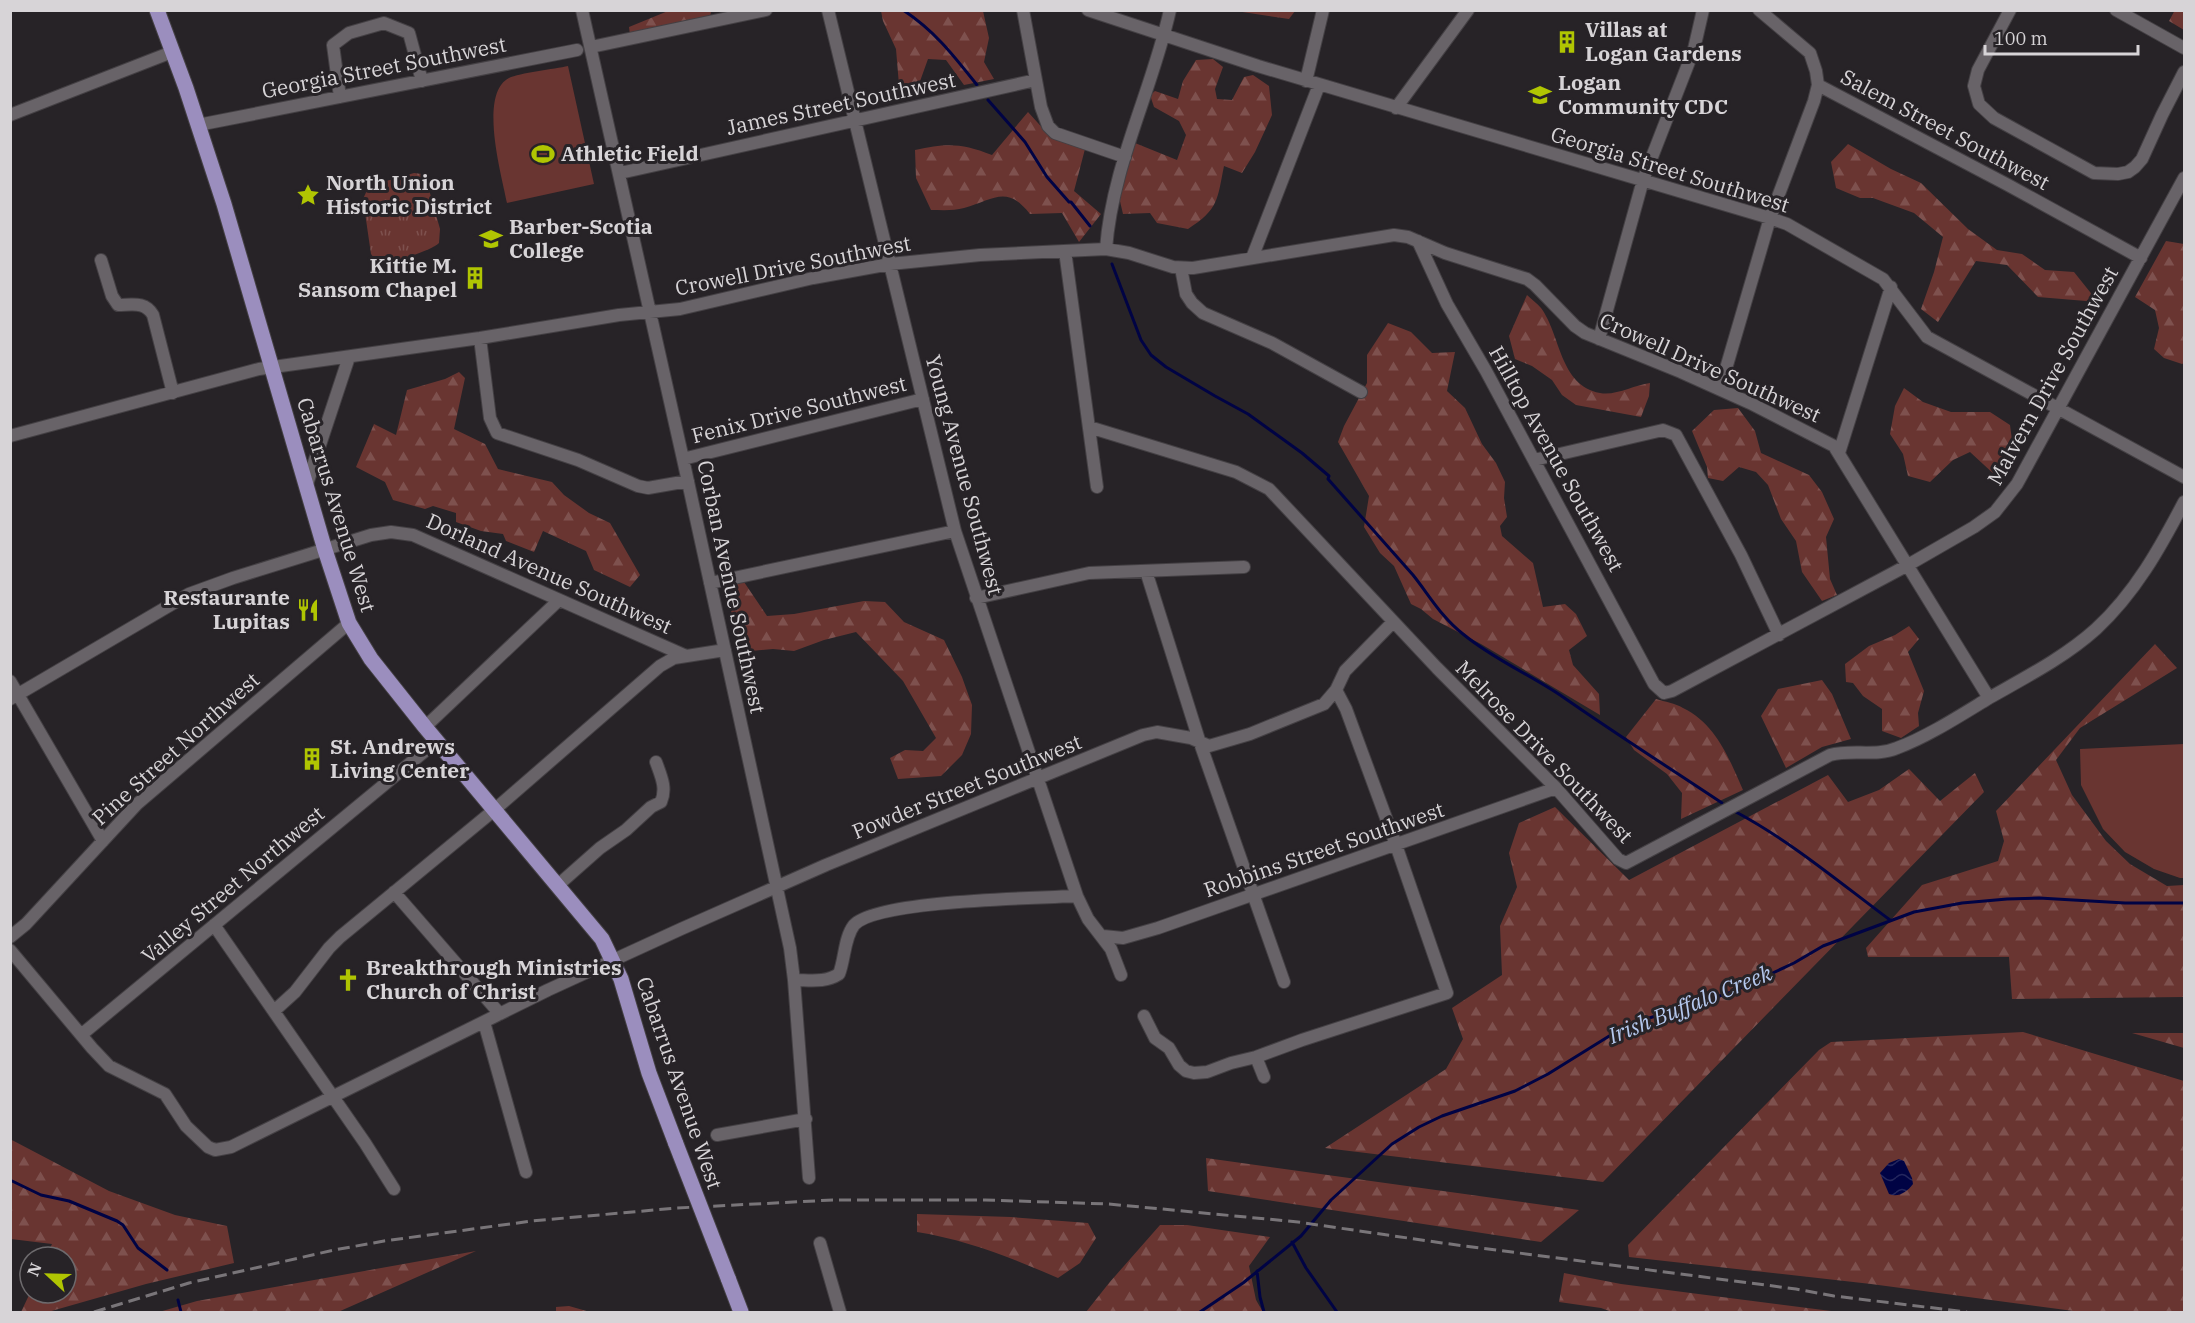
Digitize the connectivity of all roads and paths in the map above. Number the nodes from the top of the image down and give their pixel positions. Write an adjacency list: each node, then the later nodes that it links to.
1 (157, 10): 18 (main road, Cabarrus Avenue West)
2 (582, 10): 15 (street, Corban Avenue Southwest)
3 (766, 10): 15 (street)
4 (828, 10): 28 (street, Young Avenue Southwest)
5 (1023, 10): 20 (street)
6 (1088, 10): 14 (street, Georgia Street Southwest)
7 (1170, 10): 14 (street)
8 (1323, 10): 22 (street)
9 (1703, 10): 33 (street)
10 (1759, 10): 24 (street, Salem Street Southwest)
11 (2010, 10): 19 (street)
12 (2116, 10): 16 (street)
13 (1464, 11): 26 (street)
14 (1164, 36): 22 (street, Georgia Street Southwest); 30 (street)
15 (591, 47): 31 (street, Corban Avenue Southwest)
16 (2184, 48)
17 (577, 50): 21 (street, Georgia Street Southwest)
18 (172, 52): 27 (street); 29 (main road, Cabarrus Avenue West)
19 (2184, 72)
20 (1036, 80): 28 (street, James Street Southwest); 30 (street)
21 (422, 81): 25 (street, Georgia Street Southwest); 25 (street)
22 (1306, 81): 23 (street, Georgia Street Southwest)
23 (1319, 85): 26 (street, Georgia Street Southwest); 38 (street)
24 (1818, 85): 34 (street); 39 (street, Salem Street Southwest)
25 (340, 97): 29 (street, Georgia Street Southwest)
26 (1396, 108): 33 (street, Georgia Street Southwest)
27 (10, 116)
28 (854, 119): 31 (street, James Street Southwest); 41 (street, Young Avenue Southwest)
29 (198, 125): 48 (main road, Cabarrus Avenue West)
30 (1125, 157): 36 (street)
31 (620, 173): 44 (street, Corban Avenue Southwest)
32 (2184, 178): 39 (street, Malvern Drive Southwest)
33 (1643, 180): 34 (street, Georgia Street Southwest); 46 (street)
34 (1770, 218): 43 (street, Georgia Street Southwest); 49 (street)
35 (1418, 241): 38 (street, Crowell Drive Southwest); 46 (street, Crowell Drive Southwest); 58 (street, Hilltop Avenue Southwest)
36 (1106, 249): 37 (street, Crowell Drive Southwest); 42 (street, Crowell Drive Southwest)
37 (1065, 251): 41 (street, Crowell Drive Southwest); 54 (street)
38 (1252, 258): 42 (street, Crowell Drive Southwest)
39 (2140, 258): 53 (street, Malvern Drive Southwest)
40 (101, 260): 51 (street)
41 (890, 264): 44 (street, Crowell Drive Southwest); 52 (street, Young Avenue Southwest)
42 (1181, 268): 50 (street)
43 (1891, 287): 53 (street, Georgia Street Southwest); 56 (street)
44 (650, 311): 45 (street, Crowell Drive Southwest); 57 (street, Corban Avenue Southwest)
45 (480, 338): 47 (street, Crowell Drive Southwest); 60 (street)
46 (1599, 339): 49 (street, Crowell Drive Southwest)
47 (349, 357): 48 (street, Crowell Drive Southwest); 61 (street)
48 (272, 367): 51 (street, Crowell Drive Southwest); 61 (main road, Cabarrus Avenue West)
49 (1720, 389): 56 (street, Crowell Drive Southwest)
50 (1361, 392)
51 (173, 393): 55 (street, Crowell Drive Southwest)
52 (923, 399): 57 (street, Fenix Drive Southwest); 64 (street, Young Avenue Southwest)
53 (2059, 409): 59 (street, Georgia Street Southwest); 66 (street, Malvern Drive Southwest)
54 (1089, 428): 62 (street); 72 (street, Melrose Drive Southwest)
55 (10, 436)
56 (1839, 453): 66 (street, Crowell Drive Southwest)
57 (683, 459): 60 (street, Corban Avenue Southwest)
58 (1534, 460): 74 (street); 79 (street, Hilltop Avenue Southwest)
59 (2184, 477)
60 (688, 481): 69 (street, Corban Avenue Southwest)
61 (307, 484): 65 (main road, Cabarrus Avenue West)
62 (1097, 487)
63 (2184, 502): 81 (street, Melrose Drive Southwest)
64 (955, 531): 69 (street); 70 (street, Young Avenue Southwest)
65 (325, 550): 71 (street, Dorland Avenue Southwest); 73 (main road, Cabarrus Avenue West); 80 (street, Dorland Avenue Southwest)
66 (1908, 565): 74 (street, Malvern Drive Southwest); 81 (street, Crowell Drive Southwest)
67 (1244, 567): 68 (street)
68 (1146, 571): 70 (street); 84 (street)
69 (710, 583): 75 (street, Corban Avenue Southwest)
70 (976, 598): 86 (street, Young Avenue Southwest)
71 (558, 601): 76 (street, Dorland Avenue Southwest); 82 (street)
72 (1393, 621): 78 (street); 87 (street, Melrose Drive Southwest)
73 (349, 623): 82 (main road, Cabarrus Avenue West); 89 (street, Pine Street Northwest)
74 (1779, 635): 79 (street, Malvern Drive Southwest)
75 (725, 650): 76 (street); 92 (street, Corban Avenue Southwest)
76 (686, 656): 88 (street)
77 (10, 681): 80 (street)
78 (1336, 690): 84 (street, Powder Street Southwest); 90 (street)
79 (1664, 693)
80 (14, 696): 89 (street)
81 (1989, 698): 87 (street, Melrose Drive Southwest)
82 (425, 727): 83 (main road, Cabarrus Avenue West)
83 (437, 741): 88 (main road, Cabarrus Avenue West); 96 (street, Valley Street Northwest)
84 (1200, 743): 86 (street, Powder Street Southwest); 94 (street)
85 (656, 762): 91 (street)
86 (1037, 780): 92 (street, Powder Street Southwest); 95 (street, Young Avenue Southwest)
87 (1556, 788): 90 (street, Robbins Street Southwest)
88 (493, 811): 91 (main road, Cabarrus Avenue West); 93 (street)
89 (103, 841): 98 (street, Pine Street Northwest)
90 (1396, 845): 94 (street, Robbins Street Southwest); 109 (street)
91 (557, 886): 100 (main road, Cabarrus Avenue West)
92 (776, 887): 100 (street, Powder Street Southwest); 102 (street, Corban Avenue Southwest)
93 (394, 892): 104 (street); 105 (street)
94 (1252, 895): 97 (street, Robbins Street Southwest); 103 (street)
95 (1077, 896): 97 (street, Young Avenue Southwest); 102 (street)
96 (214, 925): 104 (street); 108 (street, Valley Street Northwest)
97 (1103, 936): 101 (street, Young Avenue Southwest)
98 (10, 937)
99 (10, 950): 108 (street)
100 (613, 960): 105 (street, Powder Street Southwest); 118 (main road, Cabarrus Avenue West, bridge)
101 (1121, 975)
102 (794, 980): 112 (street, Corban Avenue Southwest)
103 (1284, 982)
104 (274, 1011): 111 (street)
105 (500, 1014): 107 (street, Powder Street Southwest)
106 (1144, 1016): 109 (street)
107 (484, 1022): 111 (street, Powder Street Southwest); 114 (street)
108 (81, 1035): 111 (street, Powder Street Southwest)
109 (1256, 1057): 110 (street)
110 (1264, 1077)
111 (333, 1097): 116 (street)
112 (806, 1119): 113 (street); 115 (street, Corban Avenue Southwest)
113 (717, 1135)
114 (526, 1172)
115 (809, 1178)
116 (394, 1189)
117 (820, 1243): 119 (street)
118 (741, 1312)
119 (840, 1312)

